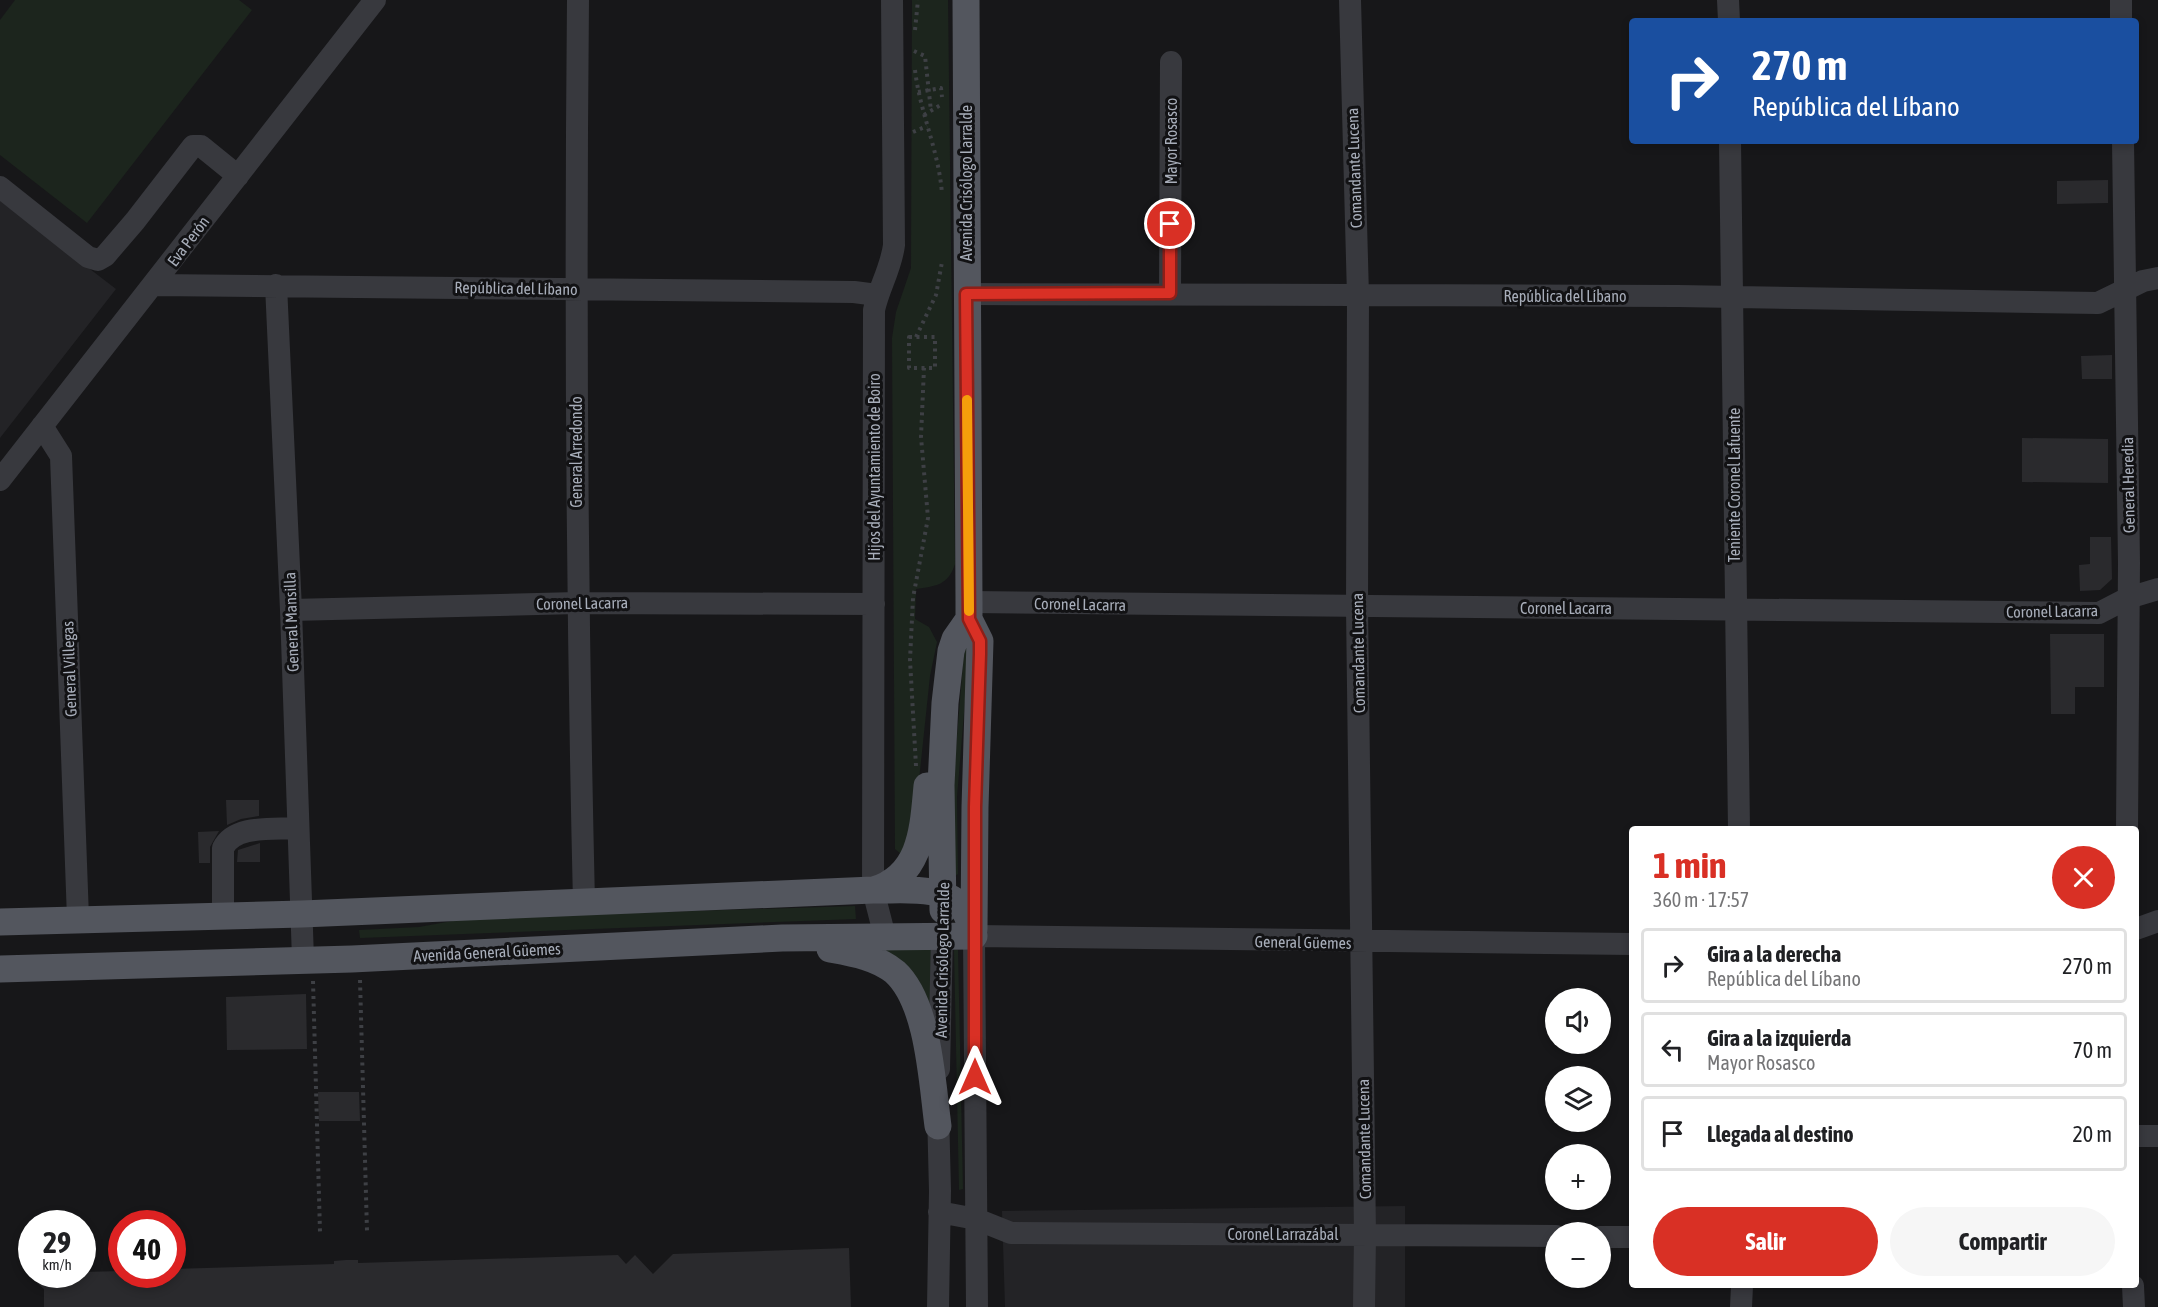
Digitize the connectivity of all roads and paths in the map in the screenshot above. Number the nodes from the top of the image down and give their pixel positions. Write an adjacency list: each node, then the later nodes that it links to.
1 (375, 0): 21 (street, Eva Perón)
2 (578, 0): 28 (street, General Arredondo)
3 (892, 0): 32 (street, Hijos del Ayuntamiento de Boiro)
4 (918, 0): 11 (path)
5 (966, 0): 31 (main road, Avenida Crisólogo Larralde)
6 (1350, 0): 33 (street, Comandante Lucena)
7 (1728, 0): 9 (street)
8 (2121, 0): 10 (street)
9 (1729, 18)
10 (2121, 18)
11 (914, 33)
12 (914, 42): 13 (path)
13 (914, 51): 15 (path); 16 (path)
14 (1171, 62): 30 (street, Mayor Rosasco)
15 (928, 90): 16 (path); 17 (path); 17 (path)
16 (918, 92): 18 (path)
17 (931, 111): 18 (path)
18 (924, 115): 23 (path)
19 (1730, 144): 34 (street, Teniente Coronel Lafuente)
20 (2123, 144): 29 (street, General Heredia)
21 (238, 176): 22 (street); 26 (street, Eva Perón)
22 (0, 187)
23 (943, 200)
24 (943, 256): 35 (path)
25 (2158, 278): 29 (street, República del Líbano)
26 (154, 285): 27 (street, República del Líbano); 37 (street, Eva Perón)
27 (276, 285): 28 (street, República del Líbano); 45 (street, General Mansilla)
28 (575, 289): 32 (street, República del Líbano); 41 (street, General Arredondo)
29 (2126, 290): 34 (street, República del Líbano); 40 (street, General Heredia)
30 (1170, 293): 31 (street, República del Líbano); 33 (street, República del Líbano)
31 (966, 294): 46 (main road, Avenida Crisólogo Larralde)
32 (877, 295): 42 (street, Hijos del Ayuntamiento de Boiro)
33 (1358, 296): 34 (street, República del Líbano); 43 (street, Comandante Lucena)
34 (1732, 297): 44 (street, Teniente Coronel Lafuente)
35 (916, 337): 36 (path); 36 (path)
36 (924, 368): 48 (path)
37 (42, 426): 38 (street, Eva Perón); 57 (street, General Villegas)
38 (0, 480)
39 (2158, 589): 40 (street, Coronel Lacarra)
40 (2128, 598): 44 (street, Coronel Lacarra); 50 (street, General Heredia)
41 (577, 603): 42 (street, Coronel Lacarra); 45 (street, Coronel Lacarra); 54 (street, General Arredondo)
42 (874, 603): 52 (street, Hijos del Ayuntamiento de Boiro)
43 (1357, 608): 44 (street, Coronel Lacarra); 46 (street, Coronel Lacarra); 65 (street, Comandante Lucena)
44 (1734, 609): 49 (street, Teniente Coronel Lafuente)
45 (291, 610): 51 (street, General Mansilla)
46 (969, 611): 47 (main road, Avenida Crisólogo Larralde); 62 (main road, Avenida Crisólogo Larralde)
47 (945, 704): 52 (main road); 53 (main road, Avenida Crisólogo Larralde)
48 (917, 772)
49 (1739, 826)
50 (2127, 826)
51 (298, 828): 55 (street, General Mansilla); 56 (street)
52 (873, 890): 53 (main road); 54 (main road); 63 (street, Hijos del Ayuntamiento de Boiro)
53 (944, 894): 61 (main road, Avenida Crisólogo Larralde); 62 (main road)
54 (584, 903): 55 (main road)
55 (302, 914): 56 (main road); 68 (street, General Mansilla)
56 (223, 916): 57 (main road)
57 (78, 918): 59 (main road)
58 (2158, 921): 60 (street)
59 (0, 922)
60 (2139, 928)
61 (942, 935): 62 (main road, Avenida General Güemes); 63 (main road, Avenida General Güemes); 70 (street, Avenida Crisólogo Larralde)
62 (974, 936): 65 (street, General Güemes); 74 (street, Avenida Crisólogo Larralde)
63 (885, 937): 64 (main road, Avenida General Güemes)
64 (782, 938): 67 (main road, Avenida General Güemes); 70 (main road)
65 (1362, 943): 66 (street, General Güemes); 77 (street, Comandante Lucena)
66 (1629, 944)
67 (359, 958): 68 (main road, Avenida General Güemes); 75 (path)
68 (308, 959): 69 (main road, Avenida General Güemes); 76 (path)
69 (0, 969)
70 (938, 1126): 73 (street, Avenida Crisólogo Larralde)
71 (2158, 1136): 72 (street)
72 (2139, 1137)
73 (939, 1221): 74 (street, Coronel Larrazábal); 83 (street, Avenida Crisólogo Larralde)
74 (977, 1228): 77 (street, Coronel Larrazábal); 84 (street, Avenida Crisólogo Larralde)
75 (367, 1231)
76 (320, 1232)
77 (1365, 1235): 78 (street, Coronel Larrazábal); 85 (street, Comandante Lucena)
78 (1545, 1236)
79 (1611, 1237): 80 (street)
80 (1629, 1237)
81 (1742, 1288): 86 (street)
82 (2133, 1288): 87 (street)
83 (938, 1307)
84 (977, 1307)
85 (1364, 1307)
86 (1741, 1307)
87 (2134, 1307)

